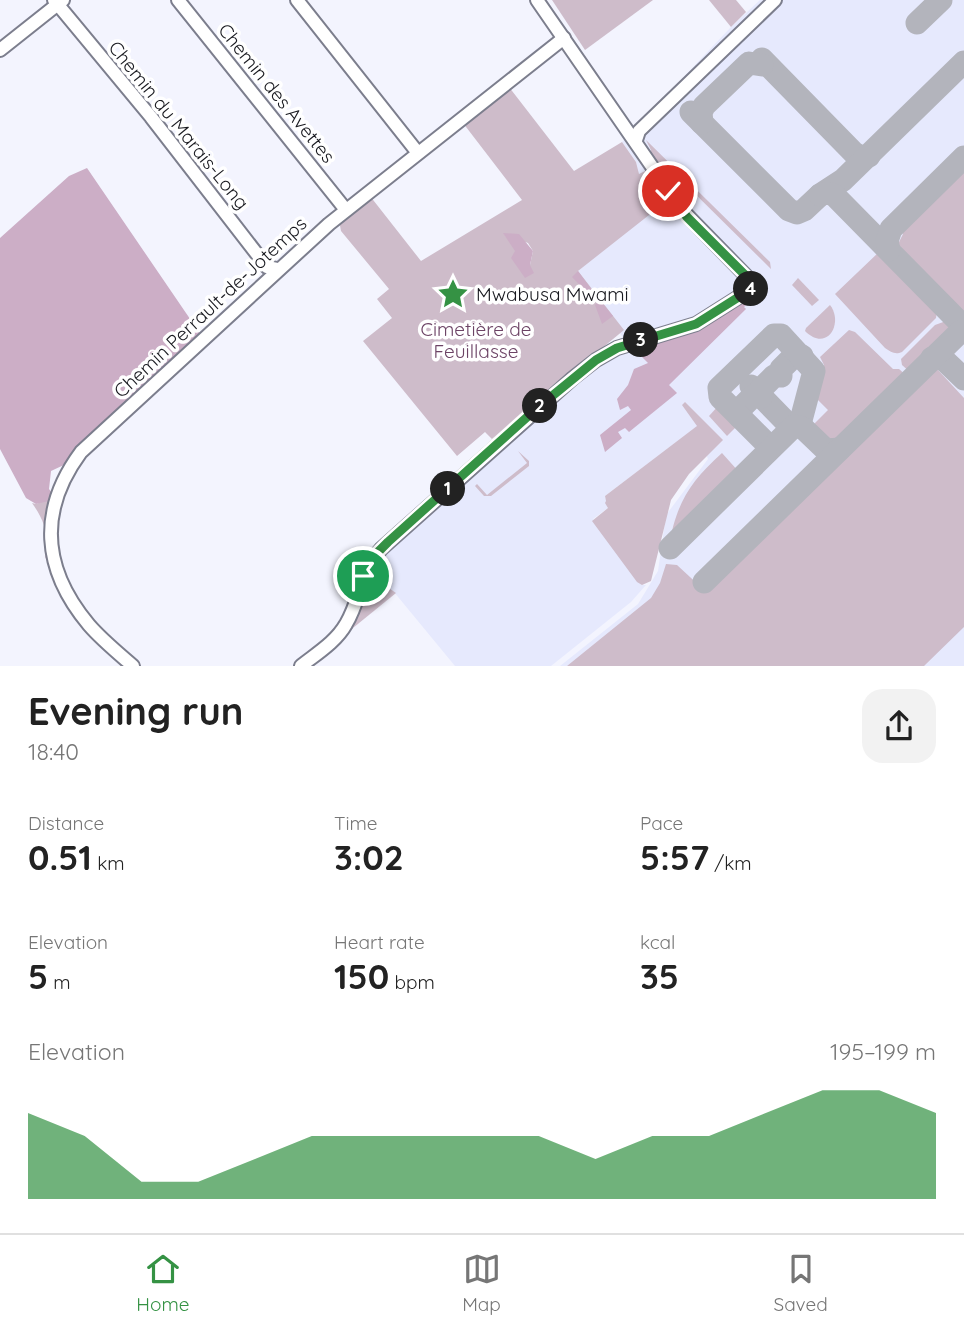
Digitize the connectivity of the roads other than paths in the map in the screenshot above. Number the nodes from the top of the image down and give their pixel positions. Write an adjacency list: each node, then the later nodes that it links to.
1 (178, 0): 10 (street, Chemin des Avettes)
2 (297, 0): 9 (street)
3 (537, 0): 6 (street)
4 (775, 0): 8 (street)
5 (58, 1): 7 (street); 11 (street, Chemin du Marais-Long)
6 (564, 38): 8 (street); 9 (street, Chemin Perrault-de-Jotemps)
7 (0, 49)
8 (636, 140): 13 (street)
9 (418, 153): 10 (street, Chemin Perrault-de-Jotemps)
10 (346, 210): 11 (street, Chemin Perrault-de-Jotemps)
11 (277, 269): 12 (street, Chemin Perrault-de-Jotemps)
12 (133, 666)
13 (301, 666)

